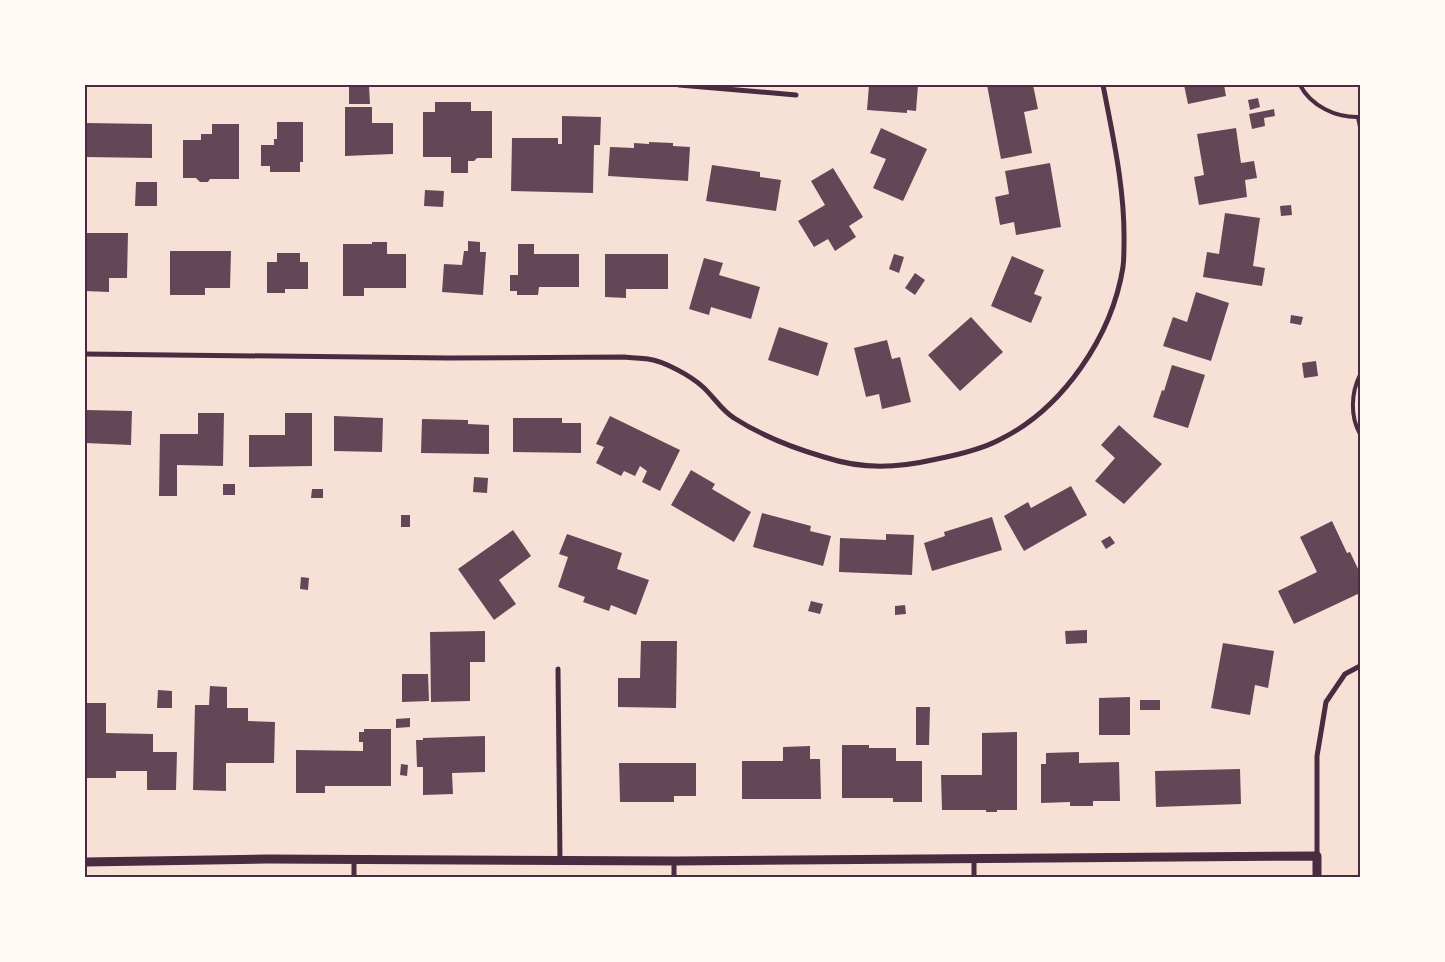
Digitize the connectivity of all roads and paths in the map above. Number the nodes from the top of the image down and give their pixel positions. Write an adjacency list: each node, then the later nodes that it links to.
1 (679, 85): 4 (street)
2 (1103, 85): 7 (street)
3 (1300, 85): 5 (lane)
4 (796, 95)
5 (1359, 117): 6 (lane)
6 (1360, 127)
7 (85, 354)
8 (1360, 375): 9 (lane)
9 (1360, 434)
10 (1360, 666): 12 (street)
11 (558, 669): 15 (street)
12 (1317, 856): 13 (street); 21 (street)
13 (974, 859): 16 (street); 20 (street)
14 (354, 860): 15 (street); 17 (street); 18 (street)
15 (560, 860): 16 (street)
16 (674, 861): 19 (street)
17 (85, 862)
18 (354, 877)
19 (674, 877)
20 (974, 877)
21 (1317, 877)

